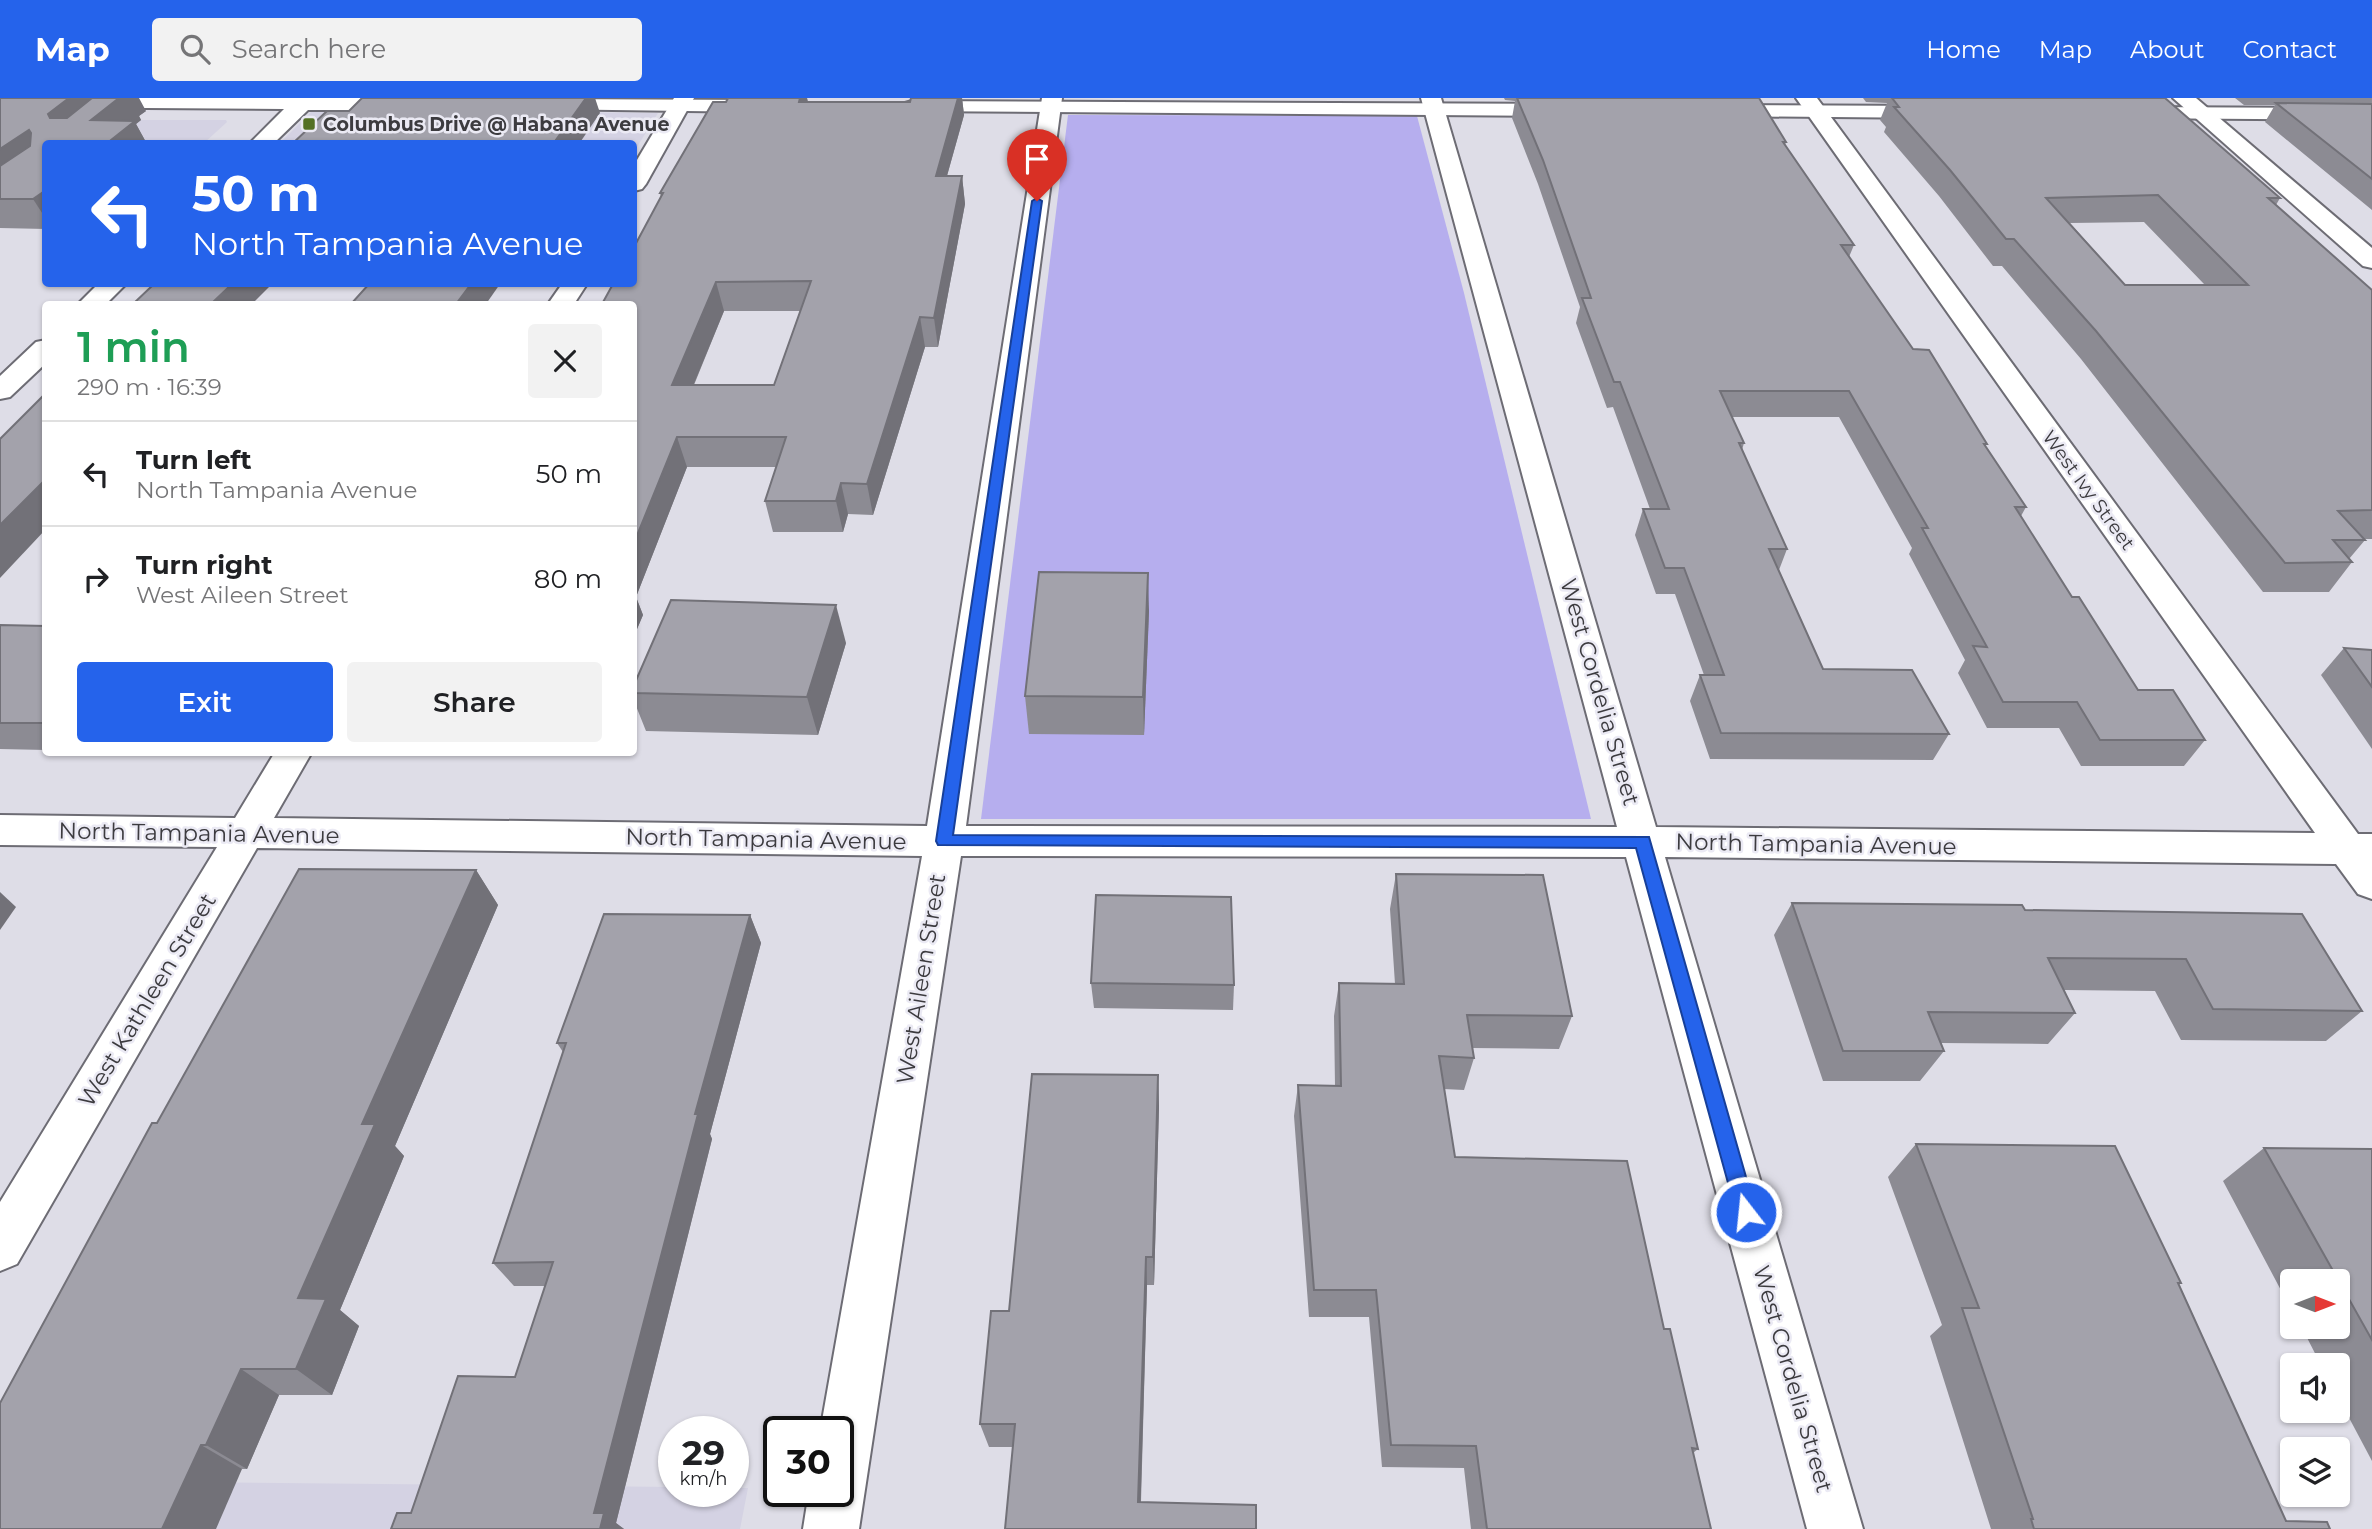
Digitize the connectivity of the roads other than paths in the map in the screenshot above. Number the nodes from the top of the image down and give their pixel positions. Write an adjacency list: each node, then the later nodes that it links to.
1 (2183, 98): 16 (street)
2 (0, 101): 3 (street)
3 (305, 101): 6 (street); 18 (street)
4 (682, 102): 8 (street); 10 (street); 19 (street)
5 (1051, 103): 7 (street); 11 (street); 28 (street, West Aileen Street)
6 (424, 104)
7 (1432, 104): 12 (street); 29 (street, West Cordelia Street)
8 (518, 105)
9 (1811, 105): 13 (street); 14 (street); 30 (street, West Ivy Street)
10 (787, 106)
11 (897, 107)
12 (1592, 110)
13 (1690, 111)
14 (1953, 112)
15 (2105, 113): 16 (street)
16 (2201, 113): 17 (street); 20 (street)
17 (2372, 114)
18 (264, 140)
19 (637, 179)
20 (2372, 261)
21 (110, 287): 22 (street)
22 (94, 301)
23 (42, 352): 24 (street)
24 (0, 391)
25 (292, 756): 27 (street, West Kathleen Street)
26 (0, 830): 27 (street, North Tampania Avenue)
27 (246, 835): 28 (street, North Tampania Avenue); 32 (street, West Kathleen Street)
28 (944, 841): 29 (street, North Tampania Avenue); 33 (street, West Aileen Street)
29 (1643, 842): 30 (street, North Tampania Avenue); 36 (street, West Cordelia Street)
30 (2360, 849): 31 (street, West Ivy Street)
31 (2372, 883)
32 (0, 1247)
33 (849, 1416)
34 (834, 1507): 35 (street)
35 (831, 1529)
36 (1835, 1529)

